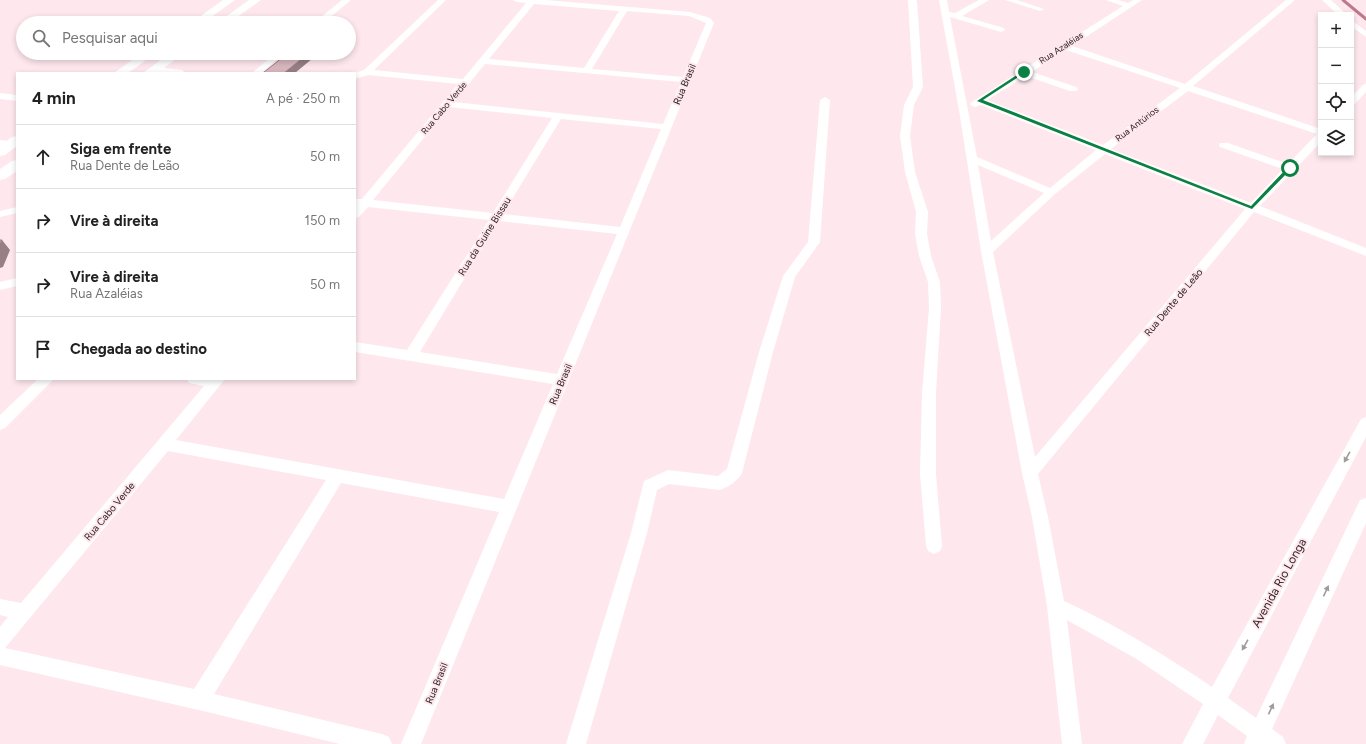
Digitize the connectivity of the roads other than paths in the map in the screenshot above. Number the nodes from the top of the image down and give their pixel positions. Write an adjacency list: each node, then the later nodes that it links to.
1 (230, 0): 21 (street)
2 (256, 0): 22 (street)
3 (347, 0): 23 (street)
4 (442, 0): 37 (street)
5 (517, 0): 14 (street)
6 (912, 0): 87 (street)
7 (943, 0): 20 (street)
8 (985, 0): 20 (street)
9 (1008, 0): 18 (street)
10 (1110, 0): 16 (street)
11 (1138, 0): 16 (street, Rua Azaléias)
12 (1291, 0): 42 (street, Rua Antúrios)
13 (1326, 0): 19 (street)
14 (532, 1): 15 (street); 31 (street, Rua Cabo Verde)
15 (600, 3): 17 (street)
16 (1129, 6): 27 (street, Rua Azaléias)
17 (624, 9): 33 (street); 40 (street, Rua Brasil)
18 (1040, 9)
19 (1340, 12)
20 (951, 14): 25 (street); 51 (street)
21 (206, 16)
22 (232, 16)
23 (327, 16)
24 (1354, 25): 26 (street)
25 (1001, 30)
26 (1366, 35)
27 (1064, 46): 38 (street, Rua Azaléias); 42 (street)
28 (140, 60): 34 (street)
29 (168, 60): 32 (street)
30 (272, 60): 36 (street)
31 (483, 61): 33 (street); 41 (street, Rua Cabo Verde)
32 (151, 71): 35 (street)
33 (586, 71): 40 (street)
34 (122, 72)
35 (166, 72)
36 (257, 72)
37 (367, 72): 39 (street); 41 (street)
38 (1024, 72): 44 (street); 49 (street, Rua Azaléias)
39 (356, 76)
40 (686, 80): 53 (street, Rua Brasil)
41 (465, 82): 50 (street, Rua Cabo Verde)
42 (1187, 87): 54 (street); 57 (street, Rua Antúrios)
43 (1366, 87): 48 (street)
44 (1073, 89)
45 (0, 96): 46 (street)
46 (16, 98)
47 (825, 100): 98 (street)
48 (1354, 100)
49 (980, 101): 51 (street, Rua Azaléias); 57 (street)
50 (447, 104): 52 (street); 63 (street, Rua Cabo Verde)
51 (964, 110): 58 (street)
52 (558, 116): 53 (street); 68 (street, Rua da Guine Bissau)
53 (666, 127): 69 (street, Rua Brasil)
54 (1318, 131)
55 (1318, 139): 60 (street, Rua Dente de Leão)
56 (1224, 145): 60 (street)
57 (1103, 150): 62 (street, Rua Antúrios); 64 (street)
58 (972, 159): 62 (street); 70 (street)
59 (16, 165): 61 (street)
60 (1290, 168): 64 (street, Rua Dente de Leão)
61 (0, 176)
62 (1051, 192): 70 (street, Rua Antúrios)
63 (360, 202): 66 (street, Rua Cabo Verde); 68 (street)
64 (1252, 208): 71 (street); 83 (street, Rua Dente de Leão)
65 (16, 210): 67 (street)
66 (356, 212)
67 (0, 214)
68 (496, 217): 69 (street); 75 (street, Rua da Guine Bissau)
69 (624, 231): 78 (street, Rua Brasil)
70 (987, 251): 83 (street)
71 (1366, 252)
72 (16, 282): 73 (street)
73 (0, 286)
74 (356, 347): 75 (street)
75 (411, 356): 78 (street)
76 (46, 380): 81 (street)
77 (205, 380): 79 (street)
78 (562, 380): 86 (street, Rua Brasil)
79 (216, 381): 82 (street, Rua Cabo Verde)
80 (1366, 423): 94 (street, Avenida Rio Longa, one-way to 94)
81 (0, 424)
82 (165, 444): 84 (street); 90 (street, Rua Cabo Verde)
83 (1030, 473): 88 (street)
84 (337, 476): 86 (street); 93 (street)
85 (1366, 505): 95 (street, one-way to 85)
86 (509, 507): 97 (street, Rua Brasil)
87 (934, 546)
88 (1056, 606): 94 (street); 99 (street)
89 (0, 607): 90 (street)
90 (25, 612): 91 (street, Rua Cabo Verde)
91 (0, 641)
92 (0, 656): 93 (street)
93 (199, 700): 96 (street)
94 (1214, 701): 95 (street); 100 (street, Avenida Rio Longa)
95 (1257, 738): 101 (street)
96 (382, 744)
97 (411, 744)
98 (576, 744)
99 (1072, 744)
100 (1192, 744)
101 (1276, 744)

